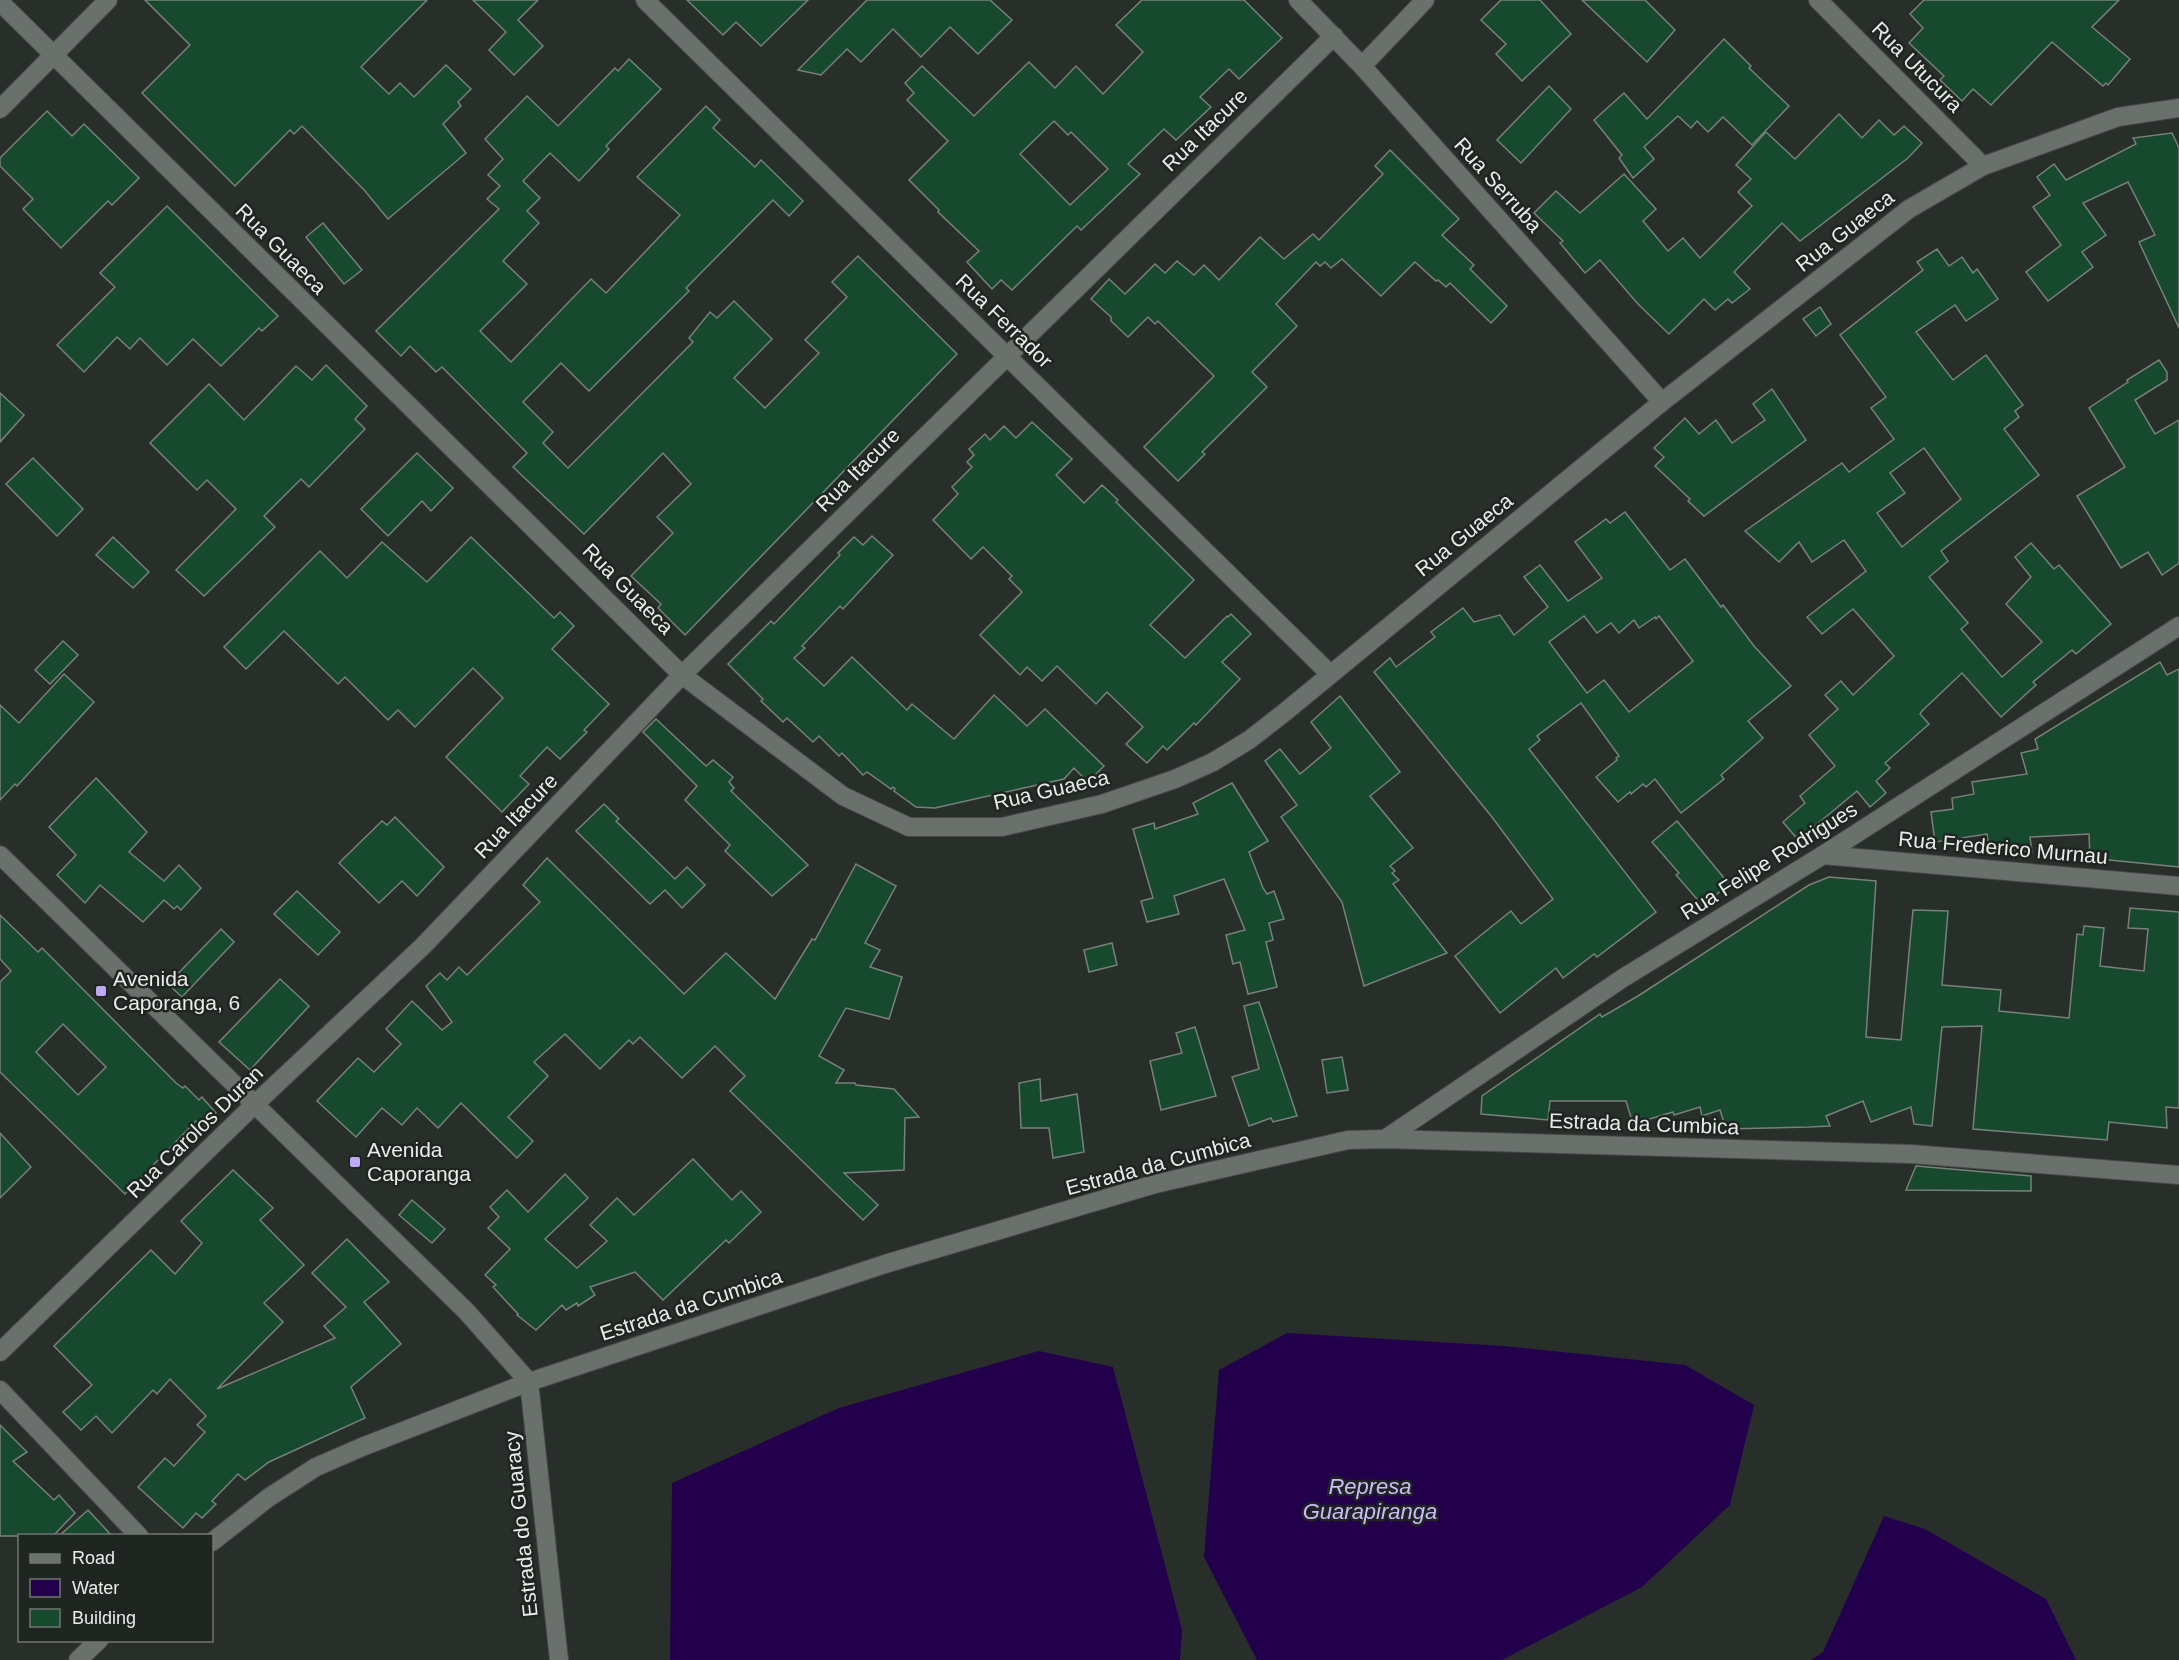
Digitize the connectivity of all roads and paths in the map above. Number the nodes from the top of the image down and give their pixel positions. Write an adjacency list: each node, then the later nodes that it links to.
1 (108, 0): 8 (street)
2 (645, 0): 13 (street, Rua Ferrador)
3 (1298, 0): 7 (street, Rua Serruba)
4 (1425, 0): 9 (street)
5 (1818, 0): 12 (street, Rua Utucura)
6 (0, 2): 8 (street, Rua Guaeca)
7 (1334, 36): 9 (street, Rua Serruba); 13 (street, Rua Itacure)
8 (53, 56): 11 (street); 17 (street, Rua Guaeca)
9 (1362, 66): 14 (street, Rua Serruba)
10 (2179, 108): 12 (street, Rua Guaeca)
11 (0, 109)
12 (1983, 166): 14 (street, Rua Guaeca)
13 (1007, 355): 16 (street, Rua Ferrador); 17 (street, Rua Itacure)
14 (1662, 402): 16 (street, Rua Guaeca)
15 (2179, 626): 19 (street, Rua Felipe Rodrigues)
16 (1330, 674): 17 (street, Rua Guaeca)
17 (682, 675): 21 (street, Rua Itacure)
18 (0, 855): 22 (street)
19 (1823, 855): 20 (street, Rua Frederico Murnau); 23 (street, Rua Felipe Rodrigues)
20 (2179, 886)
21 (423, 946): 22 (street, Rua Carolos Duran)
22 (254, 1105): 25 (street, Rua Carolos Duran); 26 (street)
23 (1385, 1139): 24 (street, Estrada da Cumbica); 26 (street, Estrada da Cumbica)
24 (2179, 1175)
25 (0, 1352)
26 (529, 1382): 29 (street, Estrada da Cumbica); 32 (street, Estrada do Guaracy)
27 (0, 1390): 28 (street)
28 (137, 1534)
29 (213, 1541)
30 (98, 1642): 31 (street)
31 (78, 1660)
32 (559, 1660)

